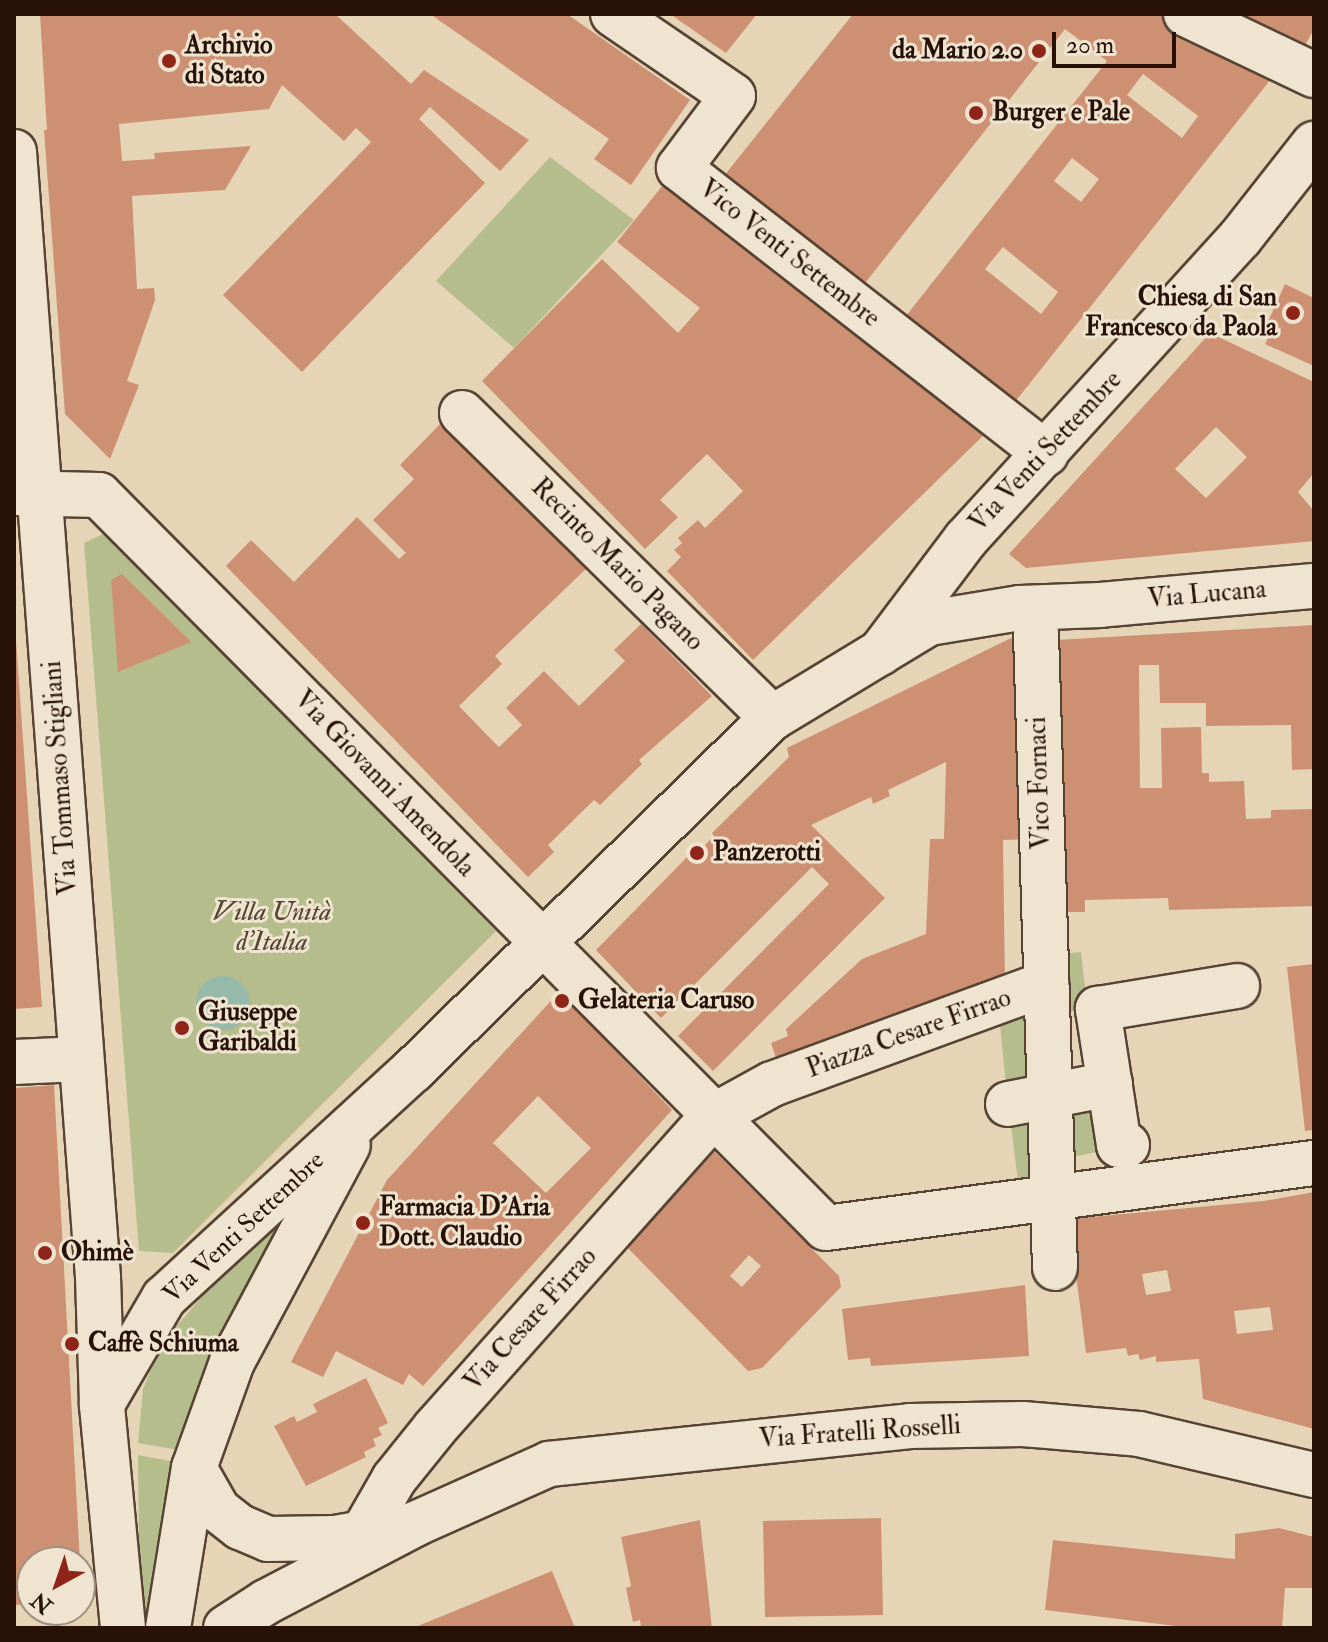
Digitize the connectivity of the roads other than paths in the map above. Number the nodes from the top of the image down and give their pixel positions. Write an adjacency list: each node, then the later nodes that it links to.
1 (613, 14): 7 (street, Vico Venti Settembre)
2 (1186, 14): 3 (street)
3 (1314, 75)
4 (1314, 144): 7 (street, Via Venti Settembre)
5 (14, 152): 8 (street, Via Tommaso Stigliani)
6 (462, 413): 12 (street, Recinto Mario Pagano)
7 (1046, 454): 11 (street, Via Venti Settembre)
8 (26, 492): 14 (street, Via Giovanni Amendola); 19 (street, Via Tommaso Stigliani)
9 (1314, 586): 11 (street, Via Lucana)
10 (1036, 633): 13 (street, Vico Fornaci)
11 (878, 656): 12 (street)
12 (772, 718): 14 (street, Via Venti Settembre)
13 (1045, 933): 15 (street, Piazza Cesare Firrao)
14 (542, 946): 23 (street, Via Venti Settembre); 24 (street, Via Giovanni Amendola)
15 (1046, 984): 18 (street, Piazza Cesare Firrao); 24 (street, Piazza Cesare Firrao)
16 (1237, 986): 17 (street)
17 (1100, 1022): 18 (street); 21 (street)
18 (1047, 1027): 22 (street, Piazza Cesare Firrao)
19 (80, 1059): 20 (street); 29 (street, Via Tommaso Stigliani)
20 (14, 1062)
21 (1110, 1084): 22 (street); 25 (street)
22 (1028, 1100): 27 (street, Piazza Cesare Firrao)
23 (365, 1114): 29 (street, Via Venti Settembre); 30 (street, Via Venti Settembre)
24 (712, 1117): 27 (street); 33 (street, Via Cesare Firrao)
25 (1127, 1145)
26 (1314, 1163): 27 (street)
27 (1051, 1200): 28 (street)
28 (1055, 1268)
29 (102, 1404): 34 (street)
30 (194, 1468): 33 (street, Via Fratelli Rosselli); 35 (street, Via Venti Settembre)
31 (1314, 1475): 32 (street, Via Fratelli Rosselli)
32 (415, 1524): 33 (street, Via Fratelli Rosselli); 36 (street, Via Fratelli Rosselli)
33 (363, 1533)
34 (123, 1628)
35 (168, 1628)
36 (226, 1628)

